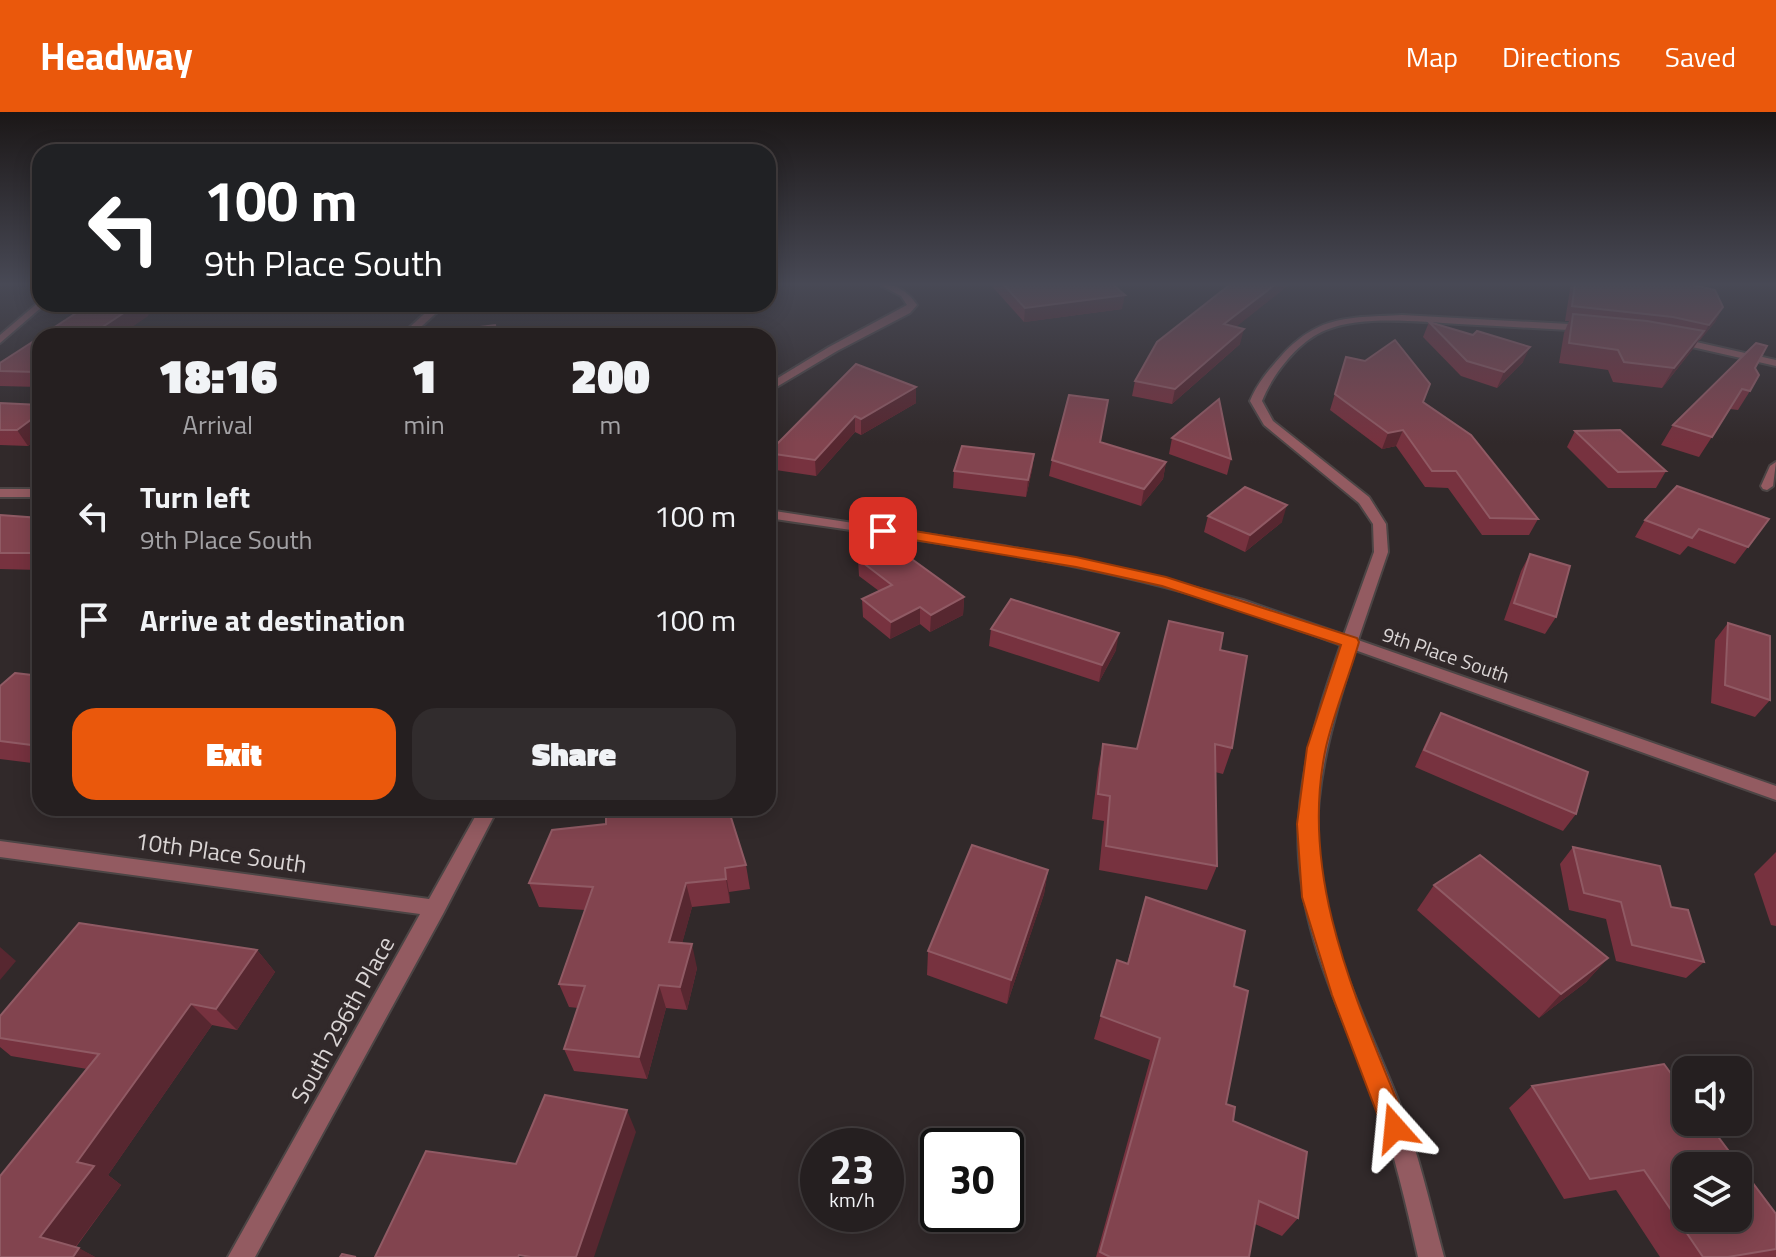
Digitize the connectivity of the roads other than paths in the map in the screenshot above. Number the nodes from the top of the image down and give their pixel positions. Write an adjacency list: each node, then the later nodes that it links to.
1 (859, 336): 5 (street)
2 (1308, 336): 11 (street)
3 (1664, 338): 4 (street)
4 (1776, 363)
5 (776, 384)
6 (1776, 466): 7 (street)
7 (1767, 486)
8 (0, 493): 9 (street)
9 (32, 493)
10 (776, 515): 11 (street, 9th Place South)
11 (1351, 642): 12 (street, 9th Place South); 17 (street)
12 (1776, 793)
13 (485, 816): 15 (street, South 296th Place)
14 (0, 849): 15 (street, 10th Place South)
15 (436, 908): 16 (street, South 296th Place)
16 (241, 1257)
17 (1431, 1257)

